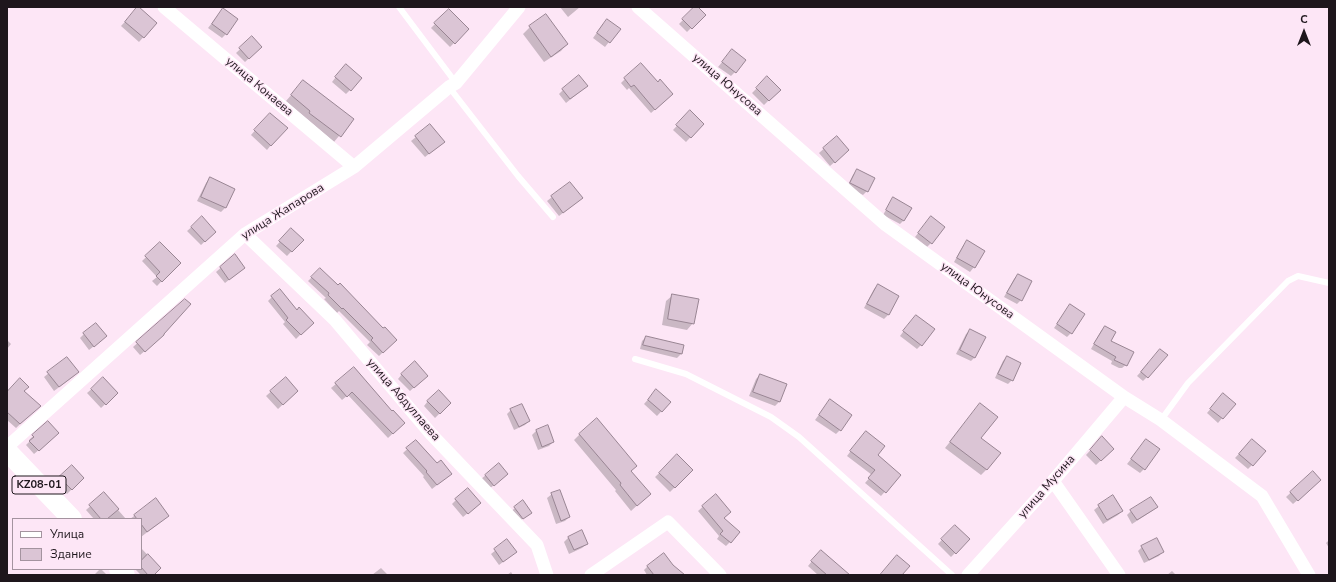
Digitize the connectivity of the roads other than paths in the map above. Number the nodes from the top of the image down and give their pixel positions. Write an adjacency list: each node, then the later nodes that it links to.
1 (164, 7): 6 (street, улица Конаева)
2 (399, 7): 5 (lane)
3 (519, 7): 5 (street, улица Жапарова)
4 (638, 7): 11 (street, улица Юнусова)
5 (452, 85): 6 (street, улица Жапарова); 7 (lane)
6 (354, 167): 8 (street, улица Жапарова)
7 (553, 217)
8 (245, 234): 13 (street, улица Жапарова); 17 (street, улица Абдуллаева)
9 (1329, 284): 12 (lane)
10 (635, 359): 20 (lane)
11 (1124, 397): 12 (street, улица Юнусова); 15 (street, улица Мусина)
12 (1161, 420): 23 (street, улица Юнусова)
13 (7, 447)
14 (7, 451): 16 (main road, KZ08-01)
15 (1053, 481): 21 (street, улица Мусина); 22 (street)
16 (71, 518)
17 (547, 575)
18 (591, 575): 19 (street)
19 (720, 575)
20 (952, 575)
21 (968, 575)
22 (1119, 575)
23 (1309, 575)

